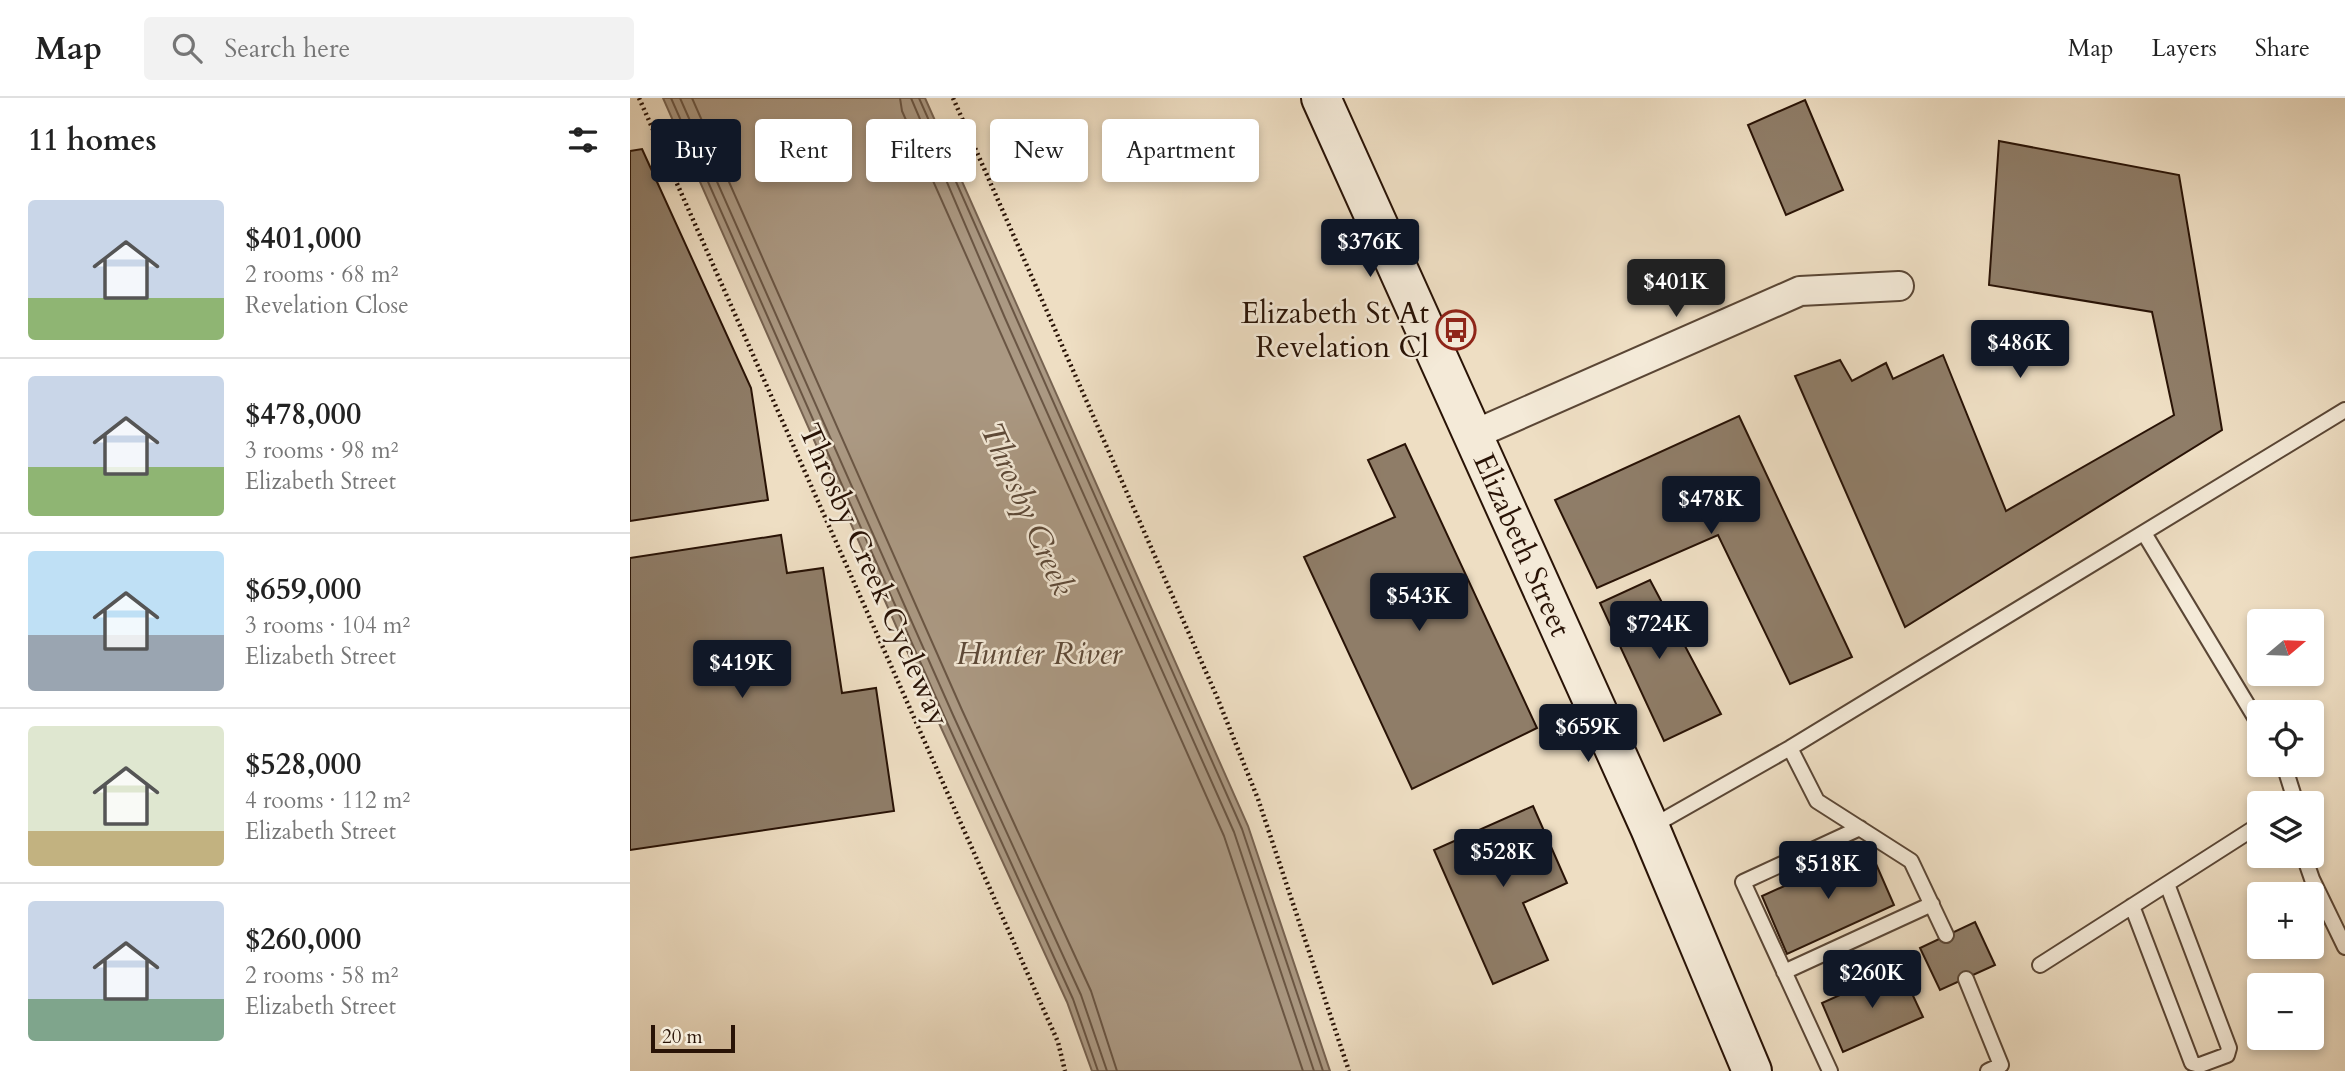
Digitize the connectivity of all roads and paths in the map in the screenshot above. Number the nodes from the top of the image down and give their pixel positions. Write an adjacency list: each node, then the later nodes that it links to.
1 (639, 98): 22 (path, Throsby Creek Cycleway)
2 (953, 98): 23 (path)
3 (1321, 98): 6 (main road, Elizabeth Street)
4 (1899, 286): 6 (street)
5 (2345, 410): 7 (lane)
6 (1473, 435): 10 (main road, Elizabeth Street)
7 (2144, 533): 8 (lane); 9 (lane)
8 (2247, 704)
9 (1790, 748): 10 (lane); 11 (lane)
10 (1650, 828): 24 (main road, Elizabeth Street)
11 (1860, 828): 15 (lane); 20 (lane)
12 (2247, 833): 14 (lane)
13 (2308, 868): 18 (lane)
14 (2167, 884): 16 (lane); 16 (lane)
15 (1932, 904): 17 (lane); 20 (lane)
16 (2132, 906): 19 (lane)
17 (1946, 935)
18 (2345, 947)
19 (2040, 965)
20 (1784, 972): 25 (lane)
21 (1966, 979): 26 (lane)
22 (1065, 1071)
23 (1349, 1071)
24 (1752, 1071)
25 (1830, 1071)
26 (1988, 1071)

